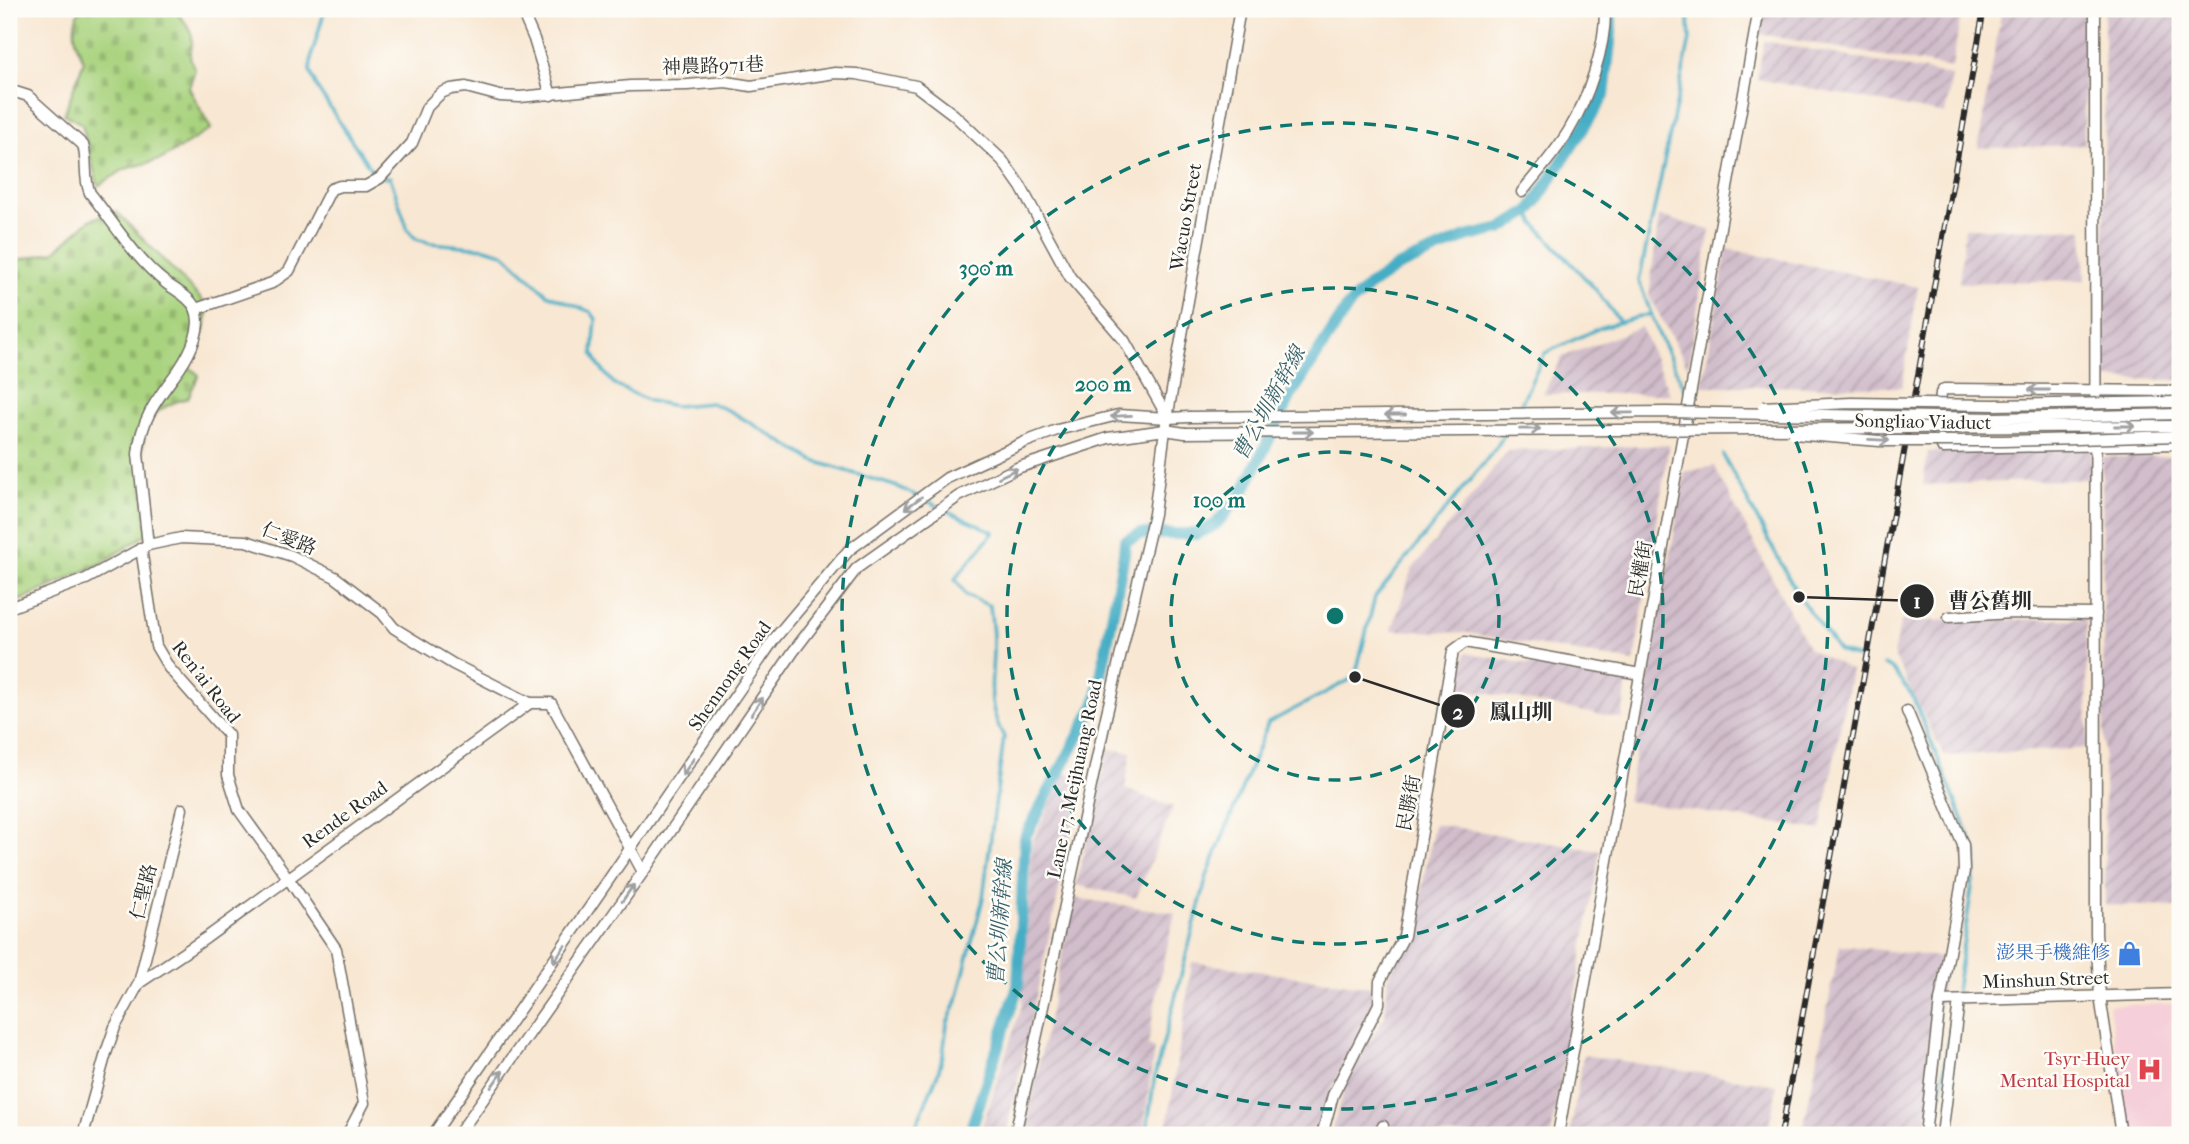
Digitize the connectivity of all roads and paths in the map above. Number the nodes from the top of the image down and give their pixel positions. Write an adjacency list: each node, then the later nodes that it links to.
1 (521, 9): 7 (street)
2 (1240, 9): 16 (street, Wacuo Street)
3 (1605, 9): 8 (street)
4 (1759, 9): 28 (street, 民權街)
5 (2095, 9): 10 (street)
6 (9, 90): 9 (street)
7 (551, 95): 9 (street, 神農路971巷); 16 (street, 神農路971巷)
8 (1522, 192)
9 (196, 309): 24 (street, Ren'ai Road)
10 (2095, 390): 11 (street); 23 (street); 23 (street, one-way to 23)
11 (2180, 391)
12 (2180, 402): 13 (street, Songliao Viaduct, bridge)
13 (1666, 412): 14 (street, Songliao Viaduct, bridge); 15 (street, Songliao Viaduct, one-way to 15, bridge)
14 (2180, 414)
15 (1189, 417): 16 (street, Shennong Road)
16 (1168, 418): 19 (street, Wacuo Street); 32 (street, Shennong Road, one-way to 32)
17 (2180, 426): 18 (street, Songliao Viaduct, one-way to 17, bridge)
18 (1664, 428): 20 (street, Songliao Viaduct, one-way to 18, bridge); 21 (street, Songliao Viaduct, one-way to 21, bridge)
19 (1165, 430): 20 (street, Shennong Road); 33 (street, Shennong Road, one-way to 19); 43 (street, Lane 17, Meijhuang Road)
20 (1185, 433)
21 (2180, 436)
22 (2180, 444): 23 (street)
23 (2095, 446): 26 (street)
24 (145, 547): 25 (street, 仁愛路); 29 (street, 仁愛路); 34 (street, Ren'ai Road)
25 (9, 608)
26 (2096, 614): 27 (street); 37 (street)
27 (1949, 617)
28 (1640, 674): 44 (street, 民勝街); 45 (street, 民權街)
29 (530, 703): 32 (street); 34 (street, Rende Road)
30 (1907, 710): 38 (street)
31 (182, 809): 35 (street, 仁聖路)
32 (631, 849): 33 (street); 41 (street, Shennong Road, one-way to 41)
33 (643, 872): 42 (street, Shennong Road, one-way to 33)
34 (288, 878): 35 (street, Rende Road); 40 (street, Ren'ai Road)
35 (139, 983): 39 (street, Rende Road)
36 (2180, 994): 37 (street, Minshun Street)
37 (2100, 996): 38 (street, Minshun Street); 48 (street)
38 (1950, 1001): 46 (street); 47 (street)
39 (83, 1135)
40 (347, 1135)
41 (433, 1135)
42 (458, 1135)
43 (1015, 1135)
44 (1322, 1135)
45 (1558, 1135)
46 (1925, 1135)
47 (1942, 1135)
48 (2121, 1135)

